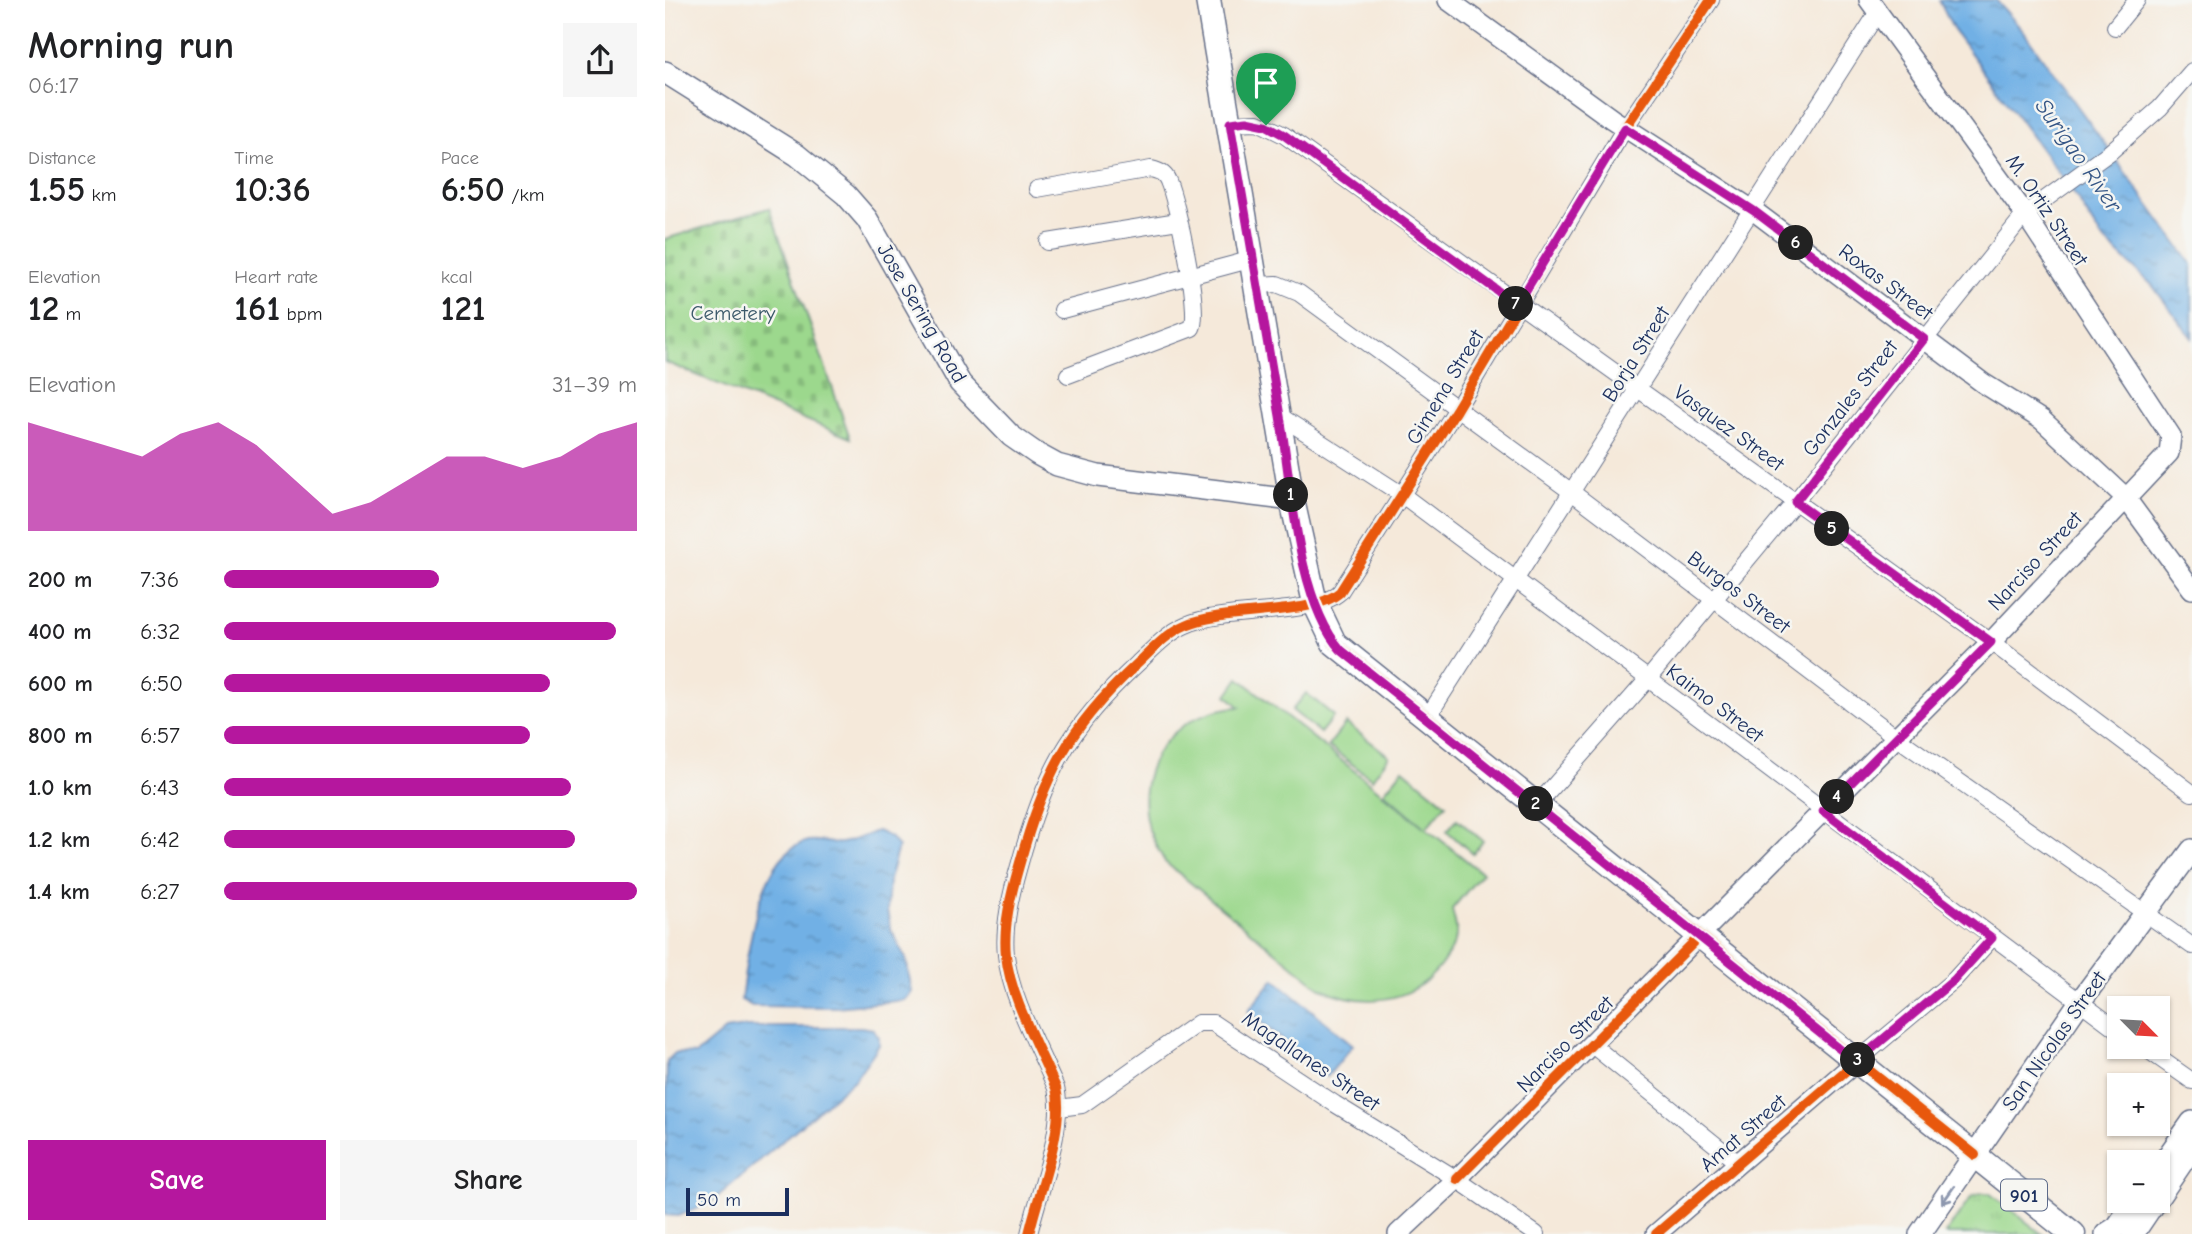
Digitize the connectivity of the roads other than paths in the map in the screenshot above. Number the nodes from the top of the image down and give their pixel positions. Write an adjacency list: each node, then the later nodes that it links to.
1 (1208, 0): 9 (main road, 901)
2 (1448, 0): 10 (street, Roxas Street)
3 (1711, 0): 10 (street, Gimena Street)
4 (2137, 0): 6 (street)
5 (1873, 6): 12 (street, Borja Street); 13 (street, M. Ortiz Street)
6 (2115, 27)
7 (2192, 71): 13 (street, Gonzales Street)
8 (665, 72): 30 (main road, Jose Sering Road)
9 (1230, 123): 16 (main road, 901); 19 (street, Vasquez Street)
10 (1625, 128): 12 (street, Roxas Street); 19 (street, Gimena Street)
11 (1037, 189): 14 (street)
12 (1752, 210): 21 (street, Roxas Street); 23 (street, Borja Street)
13 (2025, 214): 21 (street, Gonzales Street); 26 (street, M. Ortiz Street)
14 (1178, 221): 15 (street); 17 (street)
15 (1048, 242)
16 (1253, 259): 17 (street); 18 (main road, 901)
17 (1190, 276): 20 (street); 22 (street)
18 (1258, 285): 24 (street, Burgos Street); 25 (main road, 901)
19 (1517, 305): 23 (street, Vasquez Street); 24 (street, Gimena Street)
20 (1062, 310)
21 (1924, 339): 29 (street, Roxas Street); 31 (street, Gonzales Street)
22 (1068, 375)
23 (1639, 388): 27 (street, Borja Street); 31 (street, Vasquez Street)
24 (1456, 410): 27 (street, Burgos Street); 28 (street, Gimena Street)
25 (1280, 416): 28 (street, Kaimo Street); 30 (main road, 901)
26 (2169, 453): 29 (street, Narciso Street)
27 (1573, 493): 32 (street, Borja Street); 34 (street, Burgos Street)
28 (1402, 494): 32 (street, Kaimo Street); 35 (street, Gimena Street)
29 (2125, 497): 33 (street, Roxas Street); 36 (street, Narciso Street)
30 (1292, 500): 35 (main road, 901)
31 (1795, 502): 34 (street, Gonzales Street); 36 (street, Vasquez Street)
32 (1516, 579): 37 (street, Kaimo Street); 38 (street, Borja Street)
33 (2192, 589)
34 (1713, 599): 37 (street, Gonzales Street); 39 (street, Burgos Street)
35 (1315, 603): 38 (main road, 901); 54 (street)
36 (1991, 642): 39 (street, Narciso Street); 40 (street, Vasquez Street)
37 (1648, 679): 41 (street, Gonzales Street); 42 (street, Kaimo Street)
38 (1427, 718): 41 (main road, 901)
39 (1896, 737): 42 (street, Narciso Street); 44 (street, Burgos Street)
40 (2192, 793)
41 (1537, 805): 45 (main road, 901)
42 (1823, 811): 45 (street, Narciso Street); 46 (street, Kaimo Street)
43 (2192, 850): 44 (main road, San Nicolas Street)
44 (2144, 911): 47 (street, Burgos Street); 48 (main road, San Nicolas Street)
45 (1700, 936): 50 (street, Narciso Street); 52 (main road, 901)
46 (1992, 938): 48 (street, Kaimo Street); 52 (street, Amat Street)
47 (2192, 946)
48 (2079, 1003): 49 (street, Kaimo Street); 58 (main road, San Nicolas Street)
49 (2107, 1023)
50 (1591, 1044): 59 (street); 60 (street, Narciso Street)
51 (2161, 1059): 53 (street)
52 (1856, 1062): 58 (main road, 901); 59 (street, Amat Street)
53 (2192, 1081)
54 (1059, 1108): 60 (street, Magallanes Street); 64 (street)
55 (2192, 1122): 57 (main road)
56 (2192, 1148): 61 (main road)
57 (2170, 1153)
58 (1975, 1155): 68 (main road, San Nicolas Street, one-way to 68); 69 (main road, 901)
59 (1738, 1163): 67 (street, Amat Street)
60 (1457, 1179): 65 (street, Narciso Street); 66 (street, Magallanes Street)
61 (2170, 1180)
62 (2127, 1213): 70 (main road)
63 (2147, 1213): 71 (main road)
64 (1029, 1234)
65 (1398, 1234)
66 (1536, 1234)
67 (1656, 1234)
68 (1920, 1234)
69 (2073, 1234)
70 (2106, 1234)
71 (2133, 1234)

